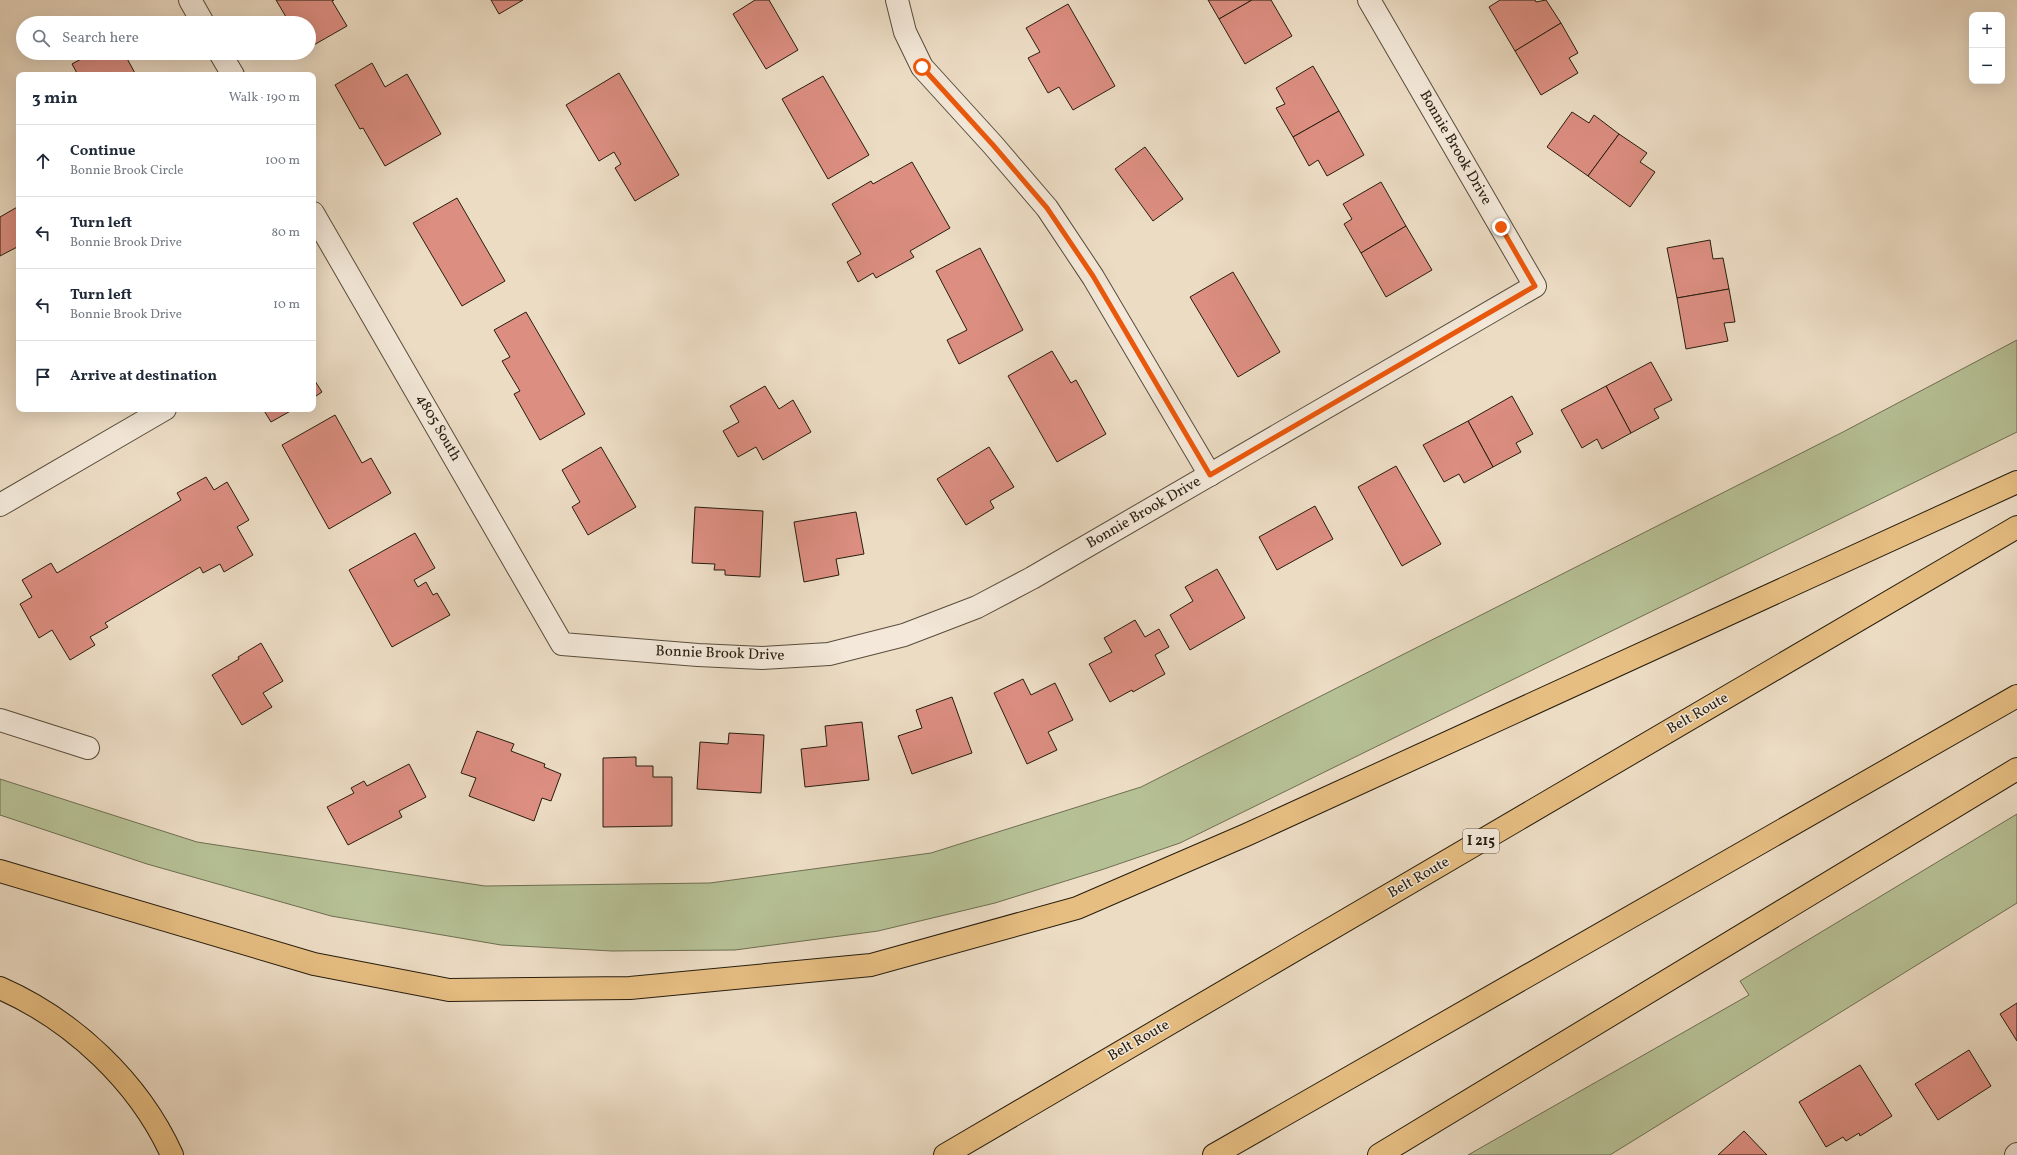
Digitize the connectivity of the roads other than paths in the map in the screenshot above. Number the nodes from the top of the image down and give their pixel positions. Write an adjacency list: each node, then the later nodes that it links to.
1 (190, 0): 4 (street)
2 (897, 0): 9 (street)
3 (1369, 0): 9 (street, Bonnie Brook Drive)
4 (199, 16)
5 (224, 60): 6 (street)
6 (231, 72)
7 (316, 218): 13 (street, 4805 South)
8 (161, 412): 11 (street)
9 (1210, 475): 13 (street, Bonnie Brook Drive)
10 (2017, 482): 18 (highway)
11 (0, 505)
12 (2017, 528): 21 (highway, Belt Route / I 215)
13 (562, 644)
14 (2017, 696): 22 (highway)
15 (0, 720): 16 (street)
16 (88, 748)
17 (2017, 769): 23 (highway)
18 (0, 871)
19 (0, 988): 20 (highway)
20 (172, 1155)
21 (945, 1155)
22 (1214, 1155)
23 (1379, 1155)

